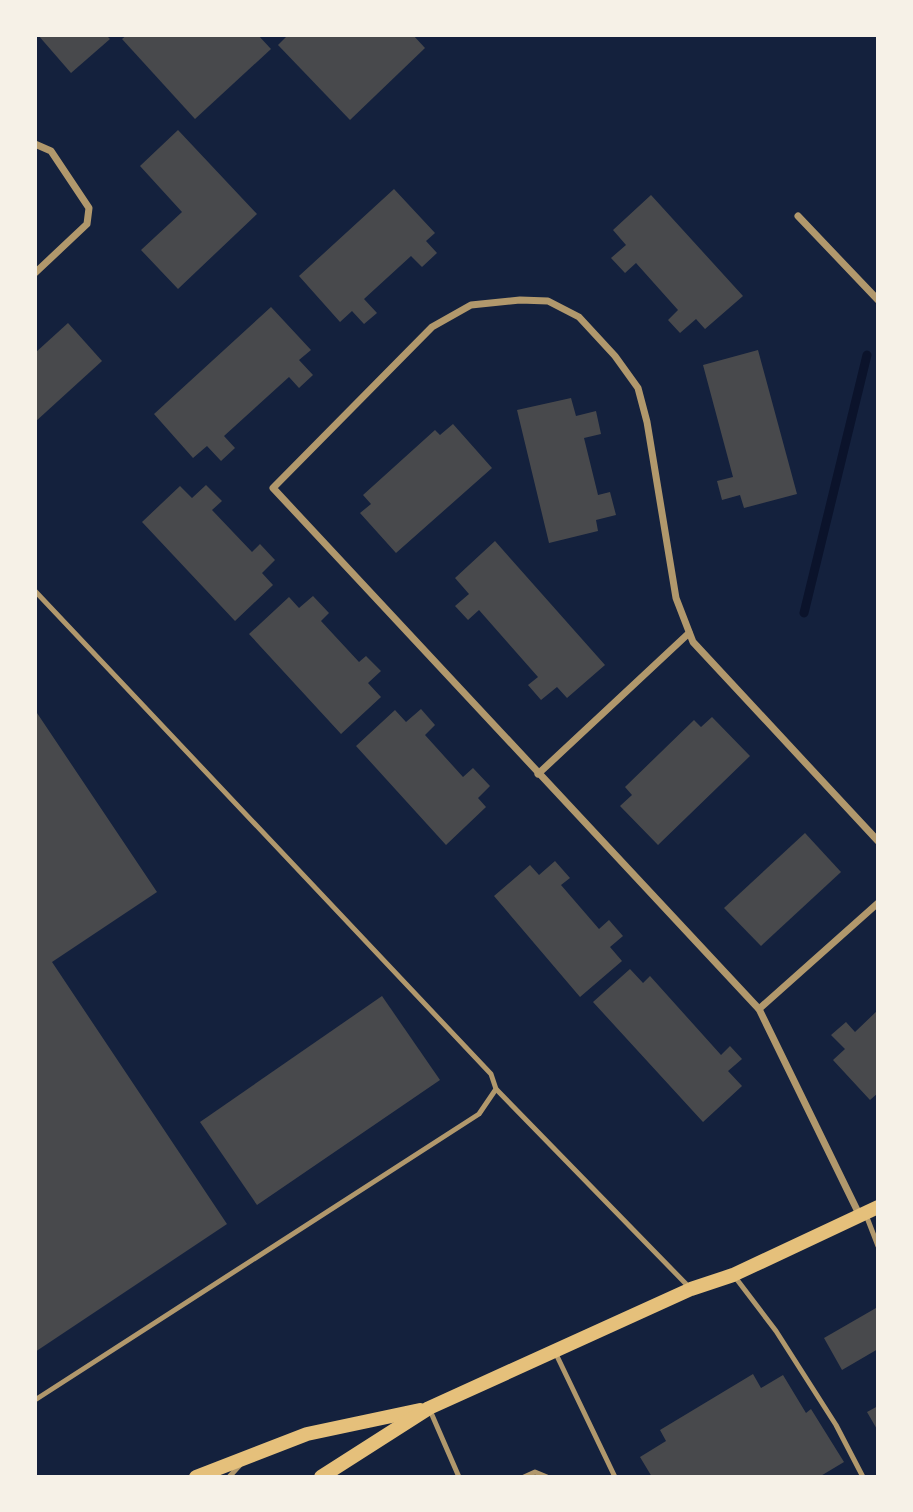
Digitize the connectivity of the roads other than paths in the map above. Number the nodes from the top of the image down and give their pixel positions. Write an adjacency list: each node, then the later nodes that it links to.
1 (35, 145): 3 (street)
2 (798, 216): 4 (street)
3 (35, 273)
4 (878, 300)
5 (35, 591): 11 (lane)
6 (689, 633): 7 (street); 7 (street); 8 (street)
7 (538, 774): 10 (street)
8 (878, 841)
9 (878, 903): 10 (street)
10 (759, 1009): 12 (street)
11 (496, 1089): 15 (lane); 17 (lane)
12 (867, 1211): 13 (lane); 14 (main road)
13 (878, 1246)
14 (733, 1275): 15 (main road); 27 (lane)
15 (691, 1289): 16 (main road)
16 (556, 1353): 18 (main road); 26 (lane)
17 (35, 1400)
18 (429, 1408): 19 (main road); 22 (main road); 23 (lane)
19 (247, 1457): 20 (main road); 21 (lane)
20 (196, 1477)
21 (229, 1477)
22 (321, 1477)
23 (459, 1477)
24 (524, 1477): 25 (lane)
25 (547, 1477)
26 (615, 1477)
27 (863, 1477)

